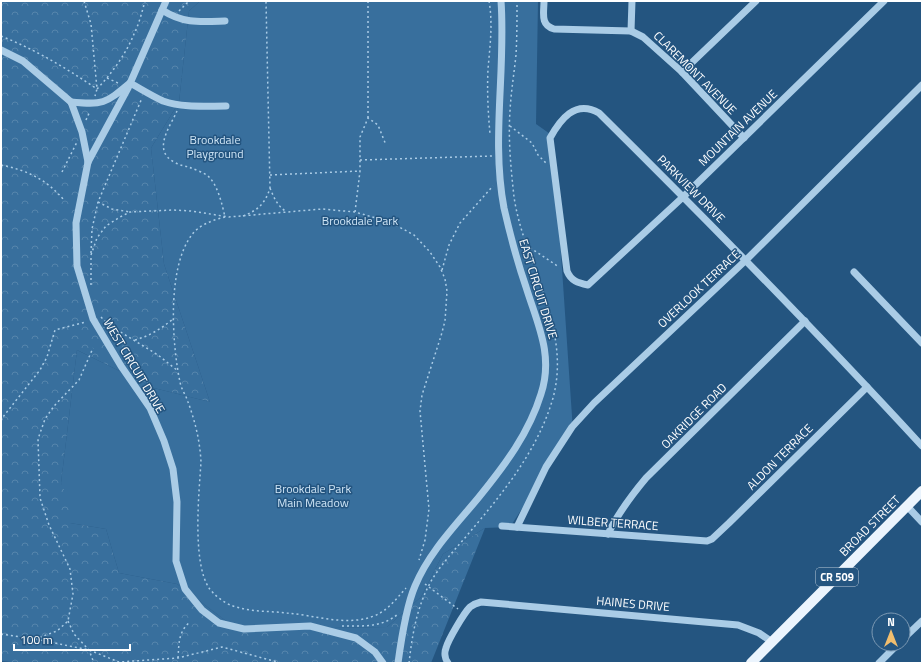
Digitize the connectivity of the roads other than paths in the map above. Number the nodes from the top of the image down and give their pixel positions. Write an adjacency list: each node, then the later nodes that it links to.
1 (166, 1): 7 (street, WEST CIRCUIT DRIVE)
2 (501, 1): 38 (street, EAST CIRCUIT DRIVE)
3 (544, 1): 9 (street)
4 (632, 1): 9 (street)
5 (756, 1): 11 (street)
6 (884, 1): 16 (street, MOUNTAIN AVENUE)
7 (162, 10): 8 (street); 12 (street, WEST CIRCUIT DRIVE)
8 (225, 21)
9 (631, 31): 11 (street, CLAREMONT AVENUE)
10 (1, 50): 14 (street)
11 (682, 72): 16 (street, CLAREMONT AVENUE)
12 (130, 83): 14 (street, WEST CIRCUIT DRIVE); 15 (street); 17 (street, WEST CIRCUIT DRIVE)
13 (922, 85): 19 (street, OVERLOOK TERRACE)
14 (71, 102): 17 (street)
15 (226, 106)
16 (744, 138): 18 (street, MOUNTAIN AVENUE)
17 (88, 162): 37 (street, WEST CIRCUIT DRIVE)
18 (683, 197): 19 (street, PARKVIEW DRIVE); 21 (street, MOUNTAIN AVENUE); 21 (street, PARKVIEW DRIVE)
19 (746, 260): 22 (street, PARKVIEW DRIVE); 30 (street, OVERLOOK TERRACE)
20 (854, 272): 23 (street)
21 (588, 285)
22 (805, 322): 24 (street, PARKVIEW DRIVE); 31 (street, OAKRIDGE ROAD)
23 (922, 343)
24 (867, 387): 25 (street, PARKVIEW DRIVE); 32 (street, ALDON TERRACE)
25 (922, 446)
26 (922, 491): 27 (main road, BROAD STREET / CR 509)
27 (907, 506): 28 (street); 35 (main road, BROAD STREET / CR 509)
28 (922, 522)
29 (502, 526): 30 (street, WILBER TERRACE)
30 (517, 527): 31 (street, WILBER TERRACE)
31 (608, 534): 32 (street, WILBER TERRACE)
32 (707, 541)
33 (922, 621): 34 (street)
34 (911, 631)
35 (772, 642): 39 (street, HAINES DRIVE); 40 (main road, BROAD STREET / CR 509)
36 (890, 652): 41 (street)
37 (383, 663)
38 (398, 663)
39 (448, 663)
40 (750, 663)
41 (879, 663)

